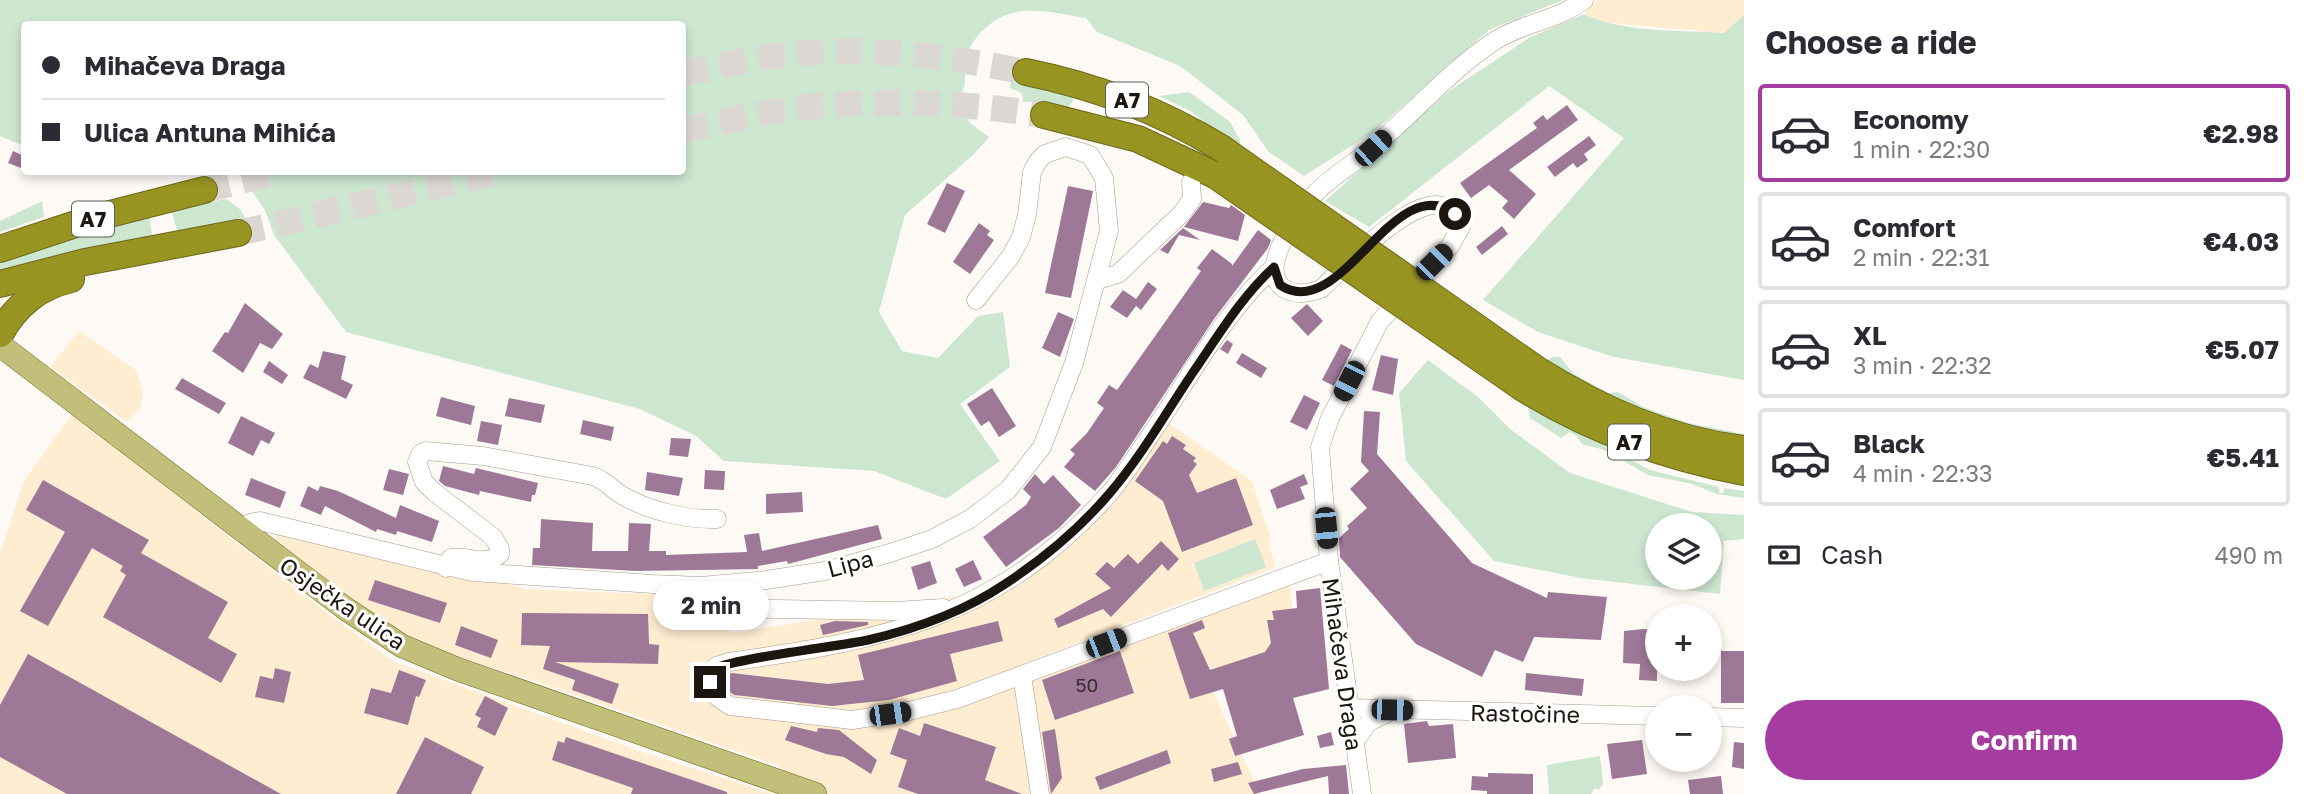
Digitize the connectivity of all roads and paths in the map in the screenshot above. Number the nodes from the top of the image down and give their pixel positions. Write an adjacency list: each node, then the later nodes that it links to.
1 (1584, 0): 9 (street)
2 (1026, 72): 15 (highway, A7, bridge)
3 (1044, 116): 4 (highway, A7)
4 (1203, 179): 10 (street); 15 (highway, A7, bridge)
5 (238, 233): 7 (highway, A7)
6 (0, 237): 8 (highway, A7)
7 (165, 248): 11 (highway, A7); 13 (highway)
8 (0, 249)
9 (1274, 267): 20 (street, Mihačeva Draga); 23 (street)
10 (1098, 280): 12 (street, Lipa); 21 (street, Lipa)
11 (0, 284)
12 (976, 300)
13 (5, 326)
14 (0, 345): 19 (main road, Osječka ulica)
15 (1529, 379): 16 (highway, A7); 17 (highway, A7)
16 (1744, 449)
17 (1744, 472)
18 (717, 519): 21 (street)
19 (241, 532): 21 (street, Lipa); 31 (main road, Osječka ulica)
20 (1329, 561): 24 (street); 25 (street, Mihačeva Draga)
21 (446, 568)
22 (719, 608): 23 (street)
23 (957, 610): 24 (street)
24 (1022, 675): 32 (street)
25 (1349, 708): 26 (street, Rastočine); 30 (street, Mihačeva Draga)
26 (1392, 710): 27 (street, Rastočine); 30 (street)
27 (1645, 716)
28 (1722, 717): 29 (street)
29 (1744, 718)
30 (1353, 744): 33 (street, Mihačeva Draga)
31 (816, 794)
32 (1040, 794)
33 (1362, 794)

